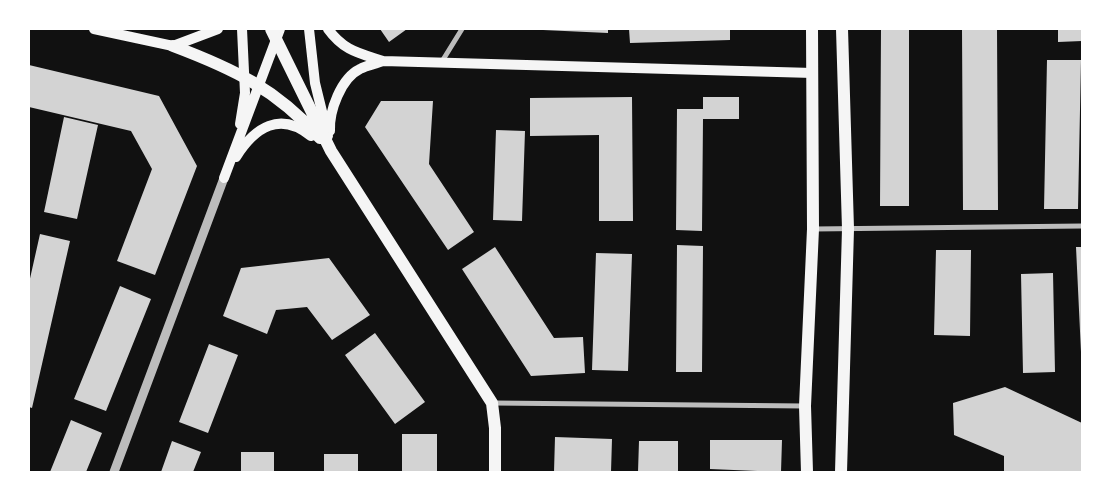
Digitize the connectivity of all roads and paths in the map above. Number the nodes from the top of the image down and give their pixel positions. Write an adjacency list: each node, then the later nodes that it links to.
1 (94, 29): 11 (main road)
2 (203, 29): 11 (main road)
3 (218, 29): 11 (main road)
4 (242, 29): 15 (main road)
5 (309, 29): 17 (main road)
6 (328, 29): 12 (main road)
7 (462, 29): 13 (street)
8 (812, 29): 14 (main road)
9 (842, 29): 21 (main road)
10 (276, 33): 16 (main road); 17 (main road)
11 (173, 46): 15 (main road)
12 (383, 61): 13 (main road); 17 (main road)
13 (440, 63): 14 (main road)
14 (813, 73): 20 (main road)
15 (243, 76): 16 (main road); 18 (main road)
16 (259, 85): 17 (main road); 18 (main road)
17 (331, 152): 18 (main road); 22 (main road)
18 (224, 178): 24 (street)
19 (1082, 226): 21 (street)
20 (813, 229): 21 (street); 23 (main road)
21 (848, 229): 27 (main road)
22 (492, 403): 23 (street); 25 (main road)
23 (805, 406): 26 (main road)
24 (114, 472)
25 (495, 472)
26 (807, 472)
27 (841, 472)

